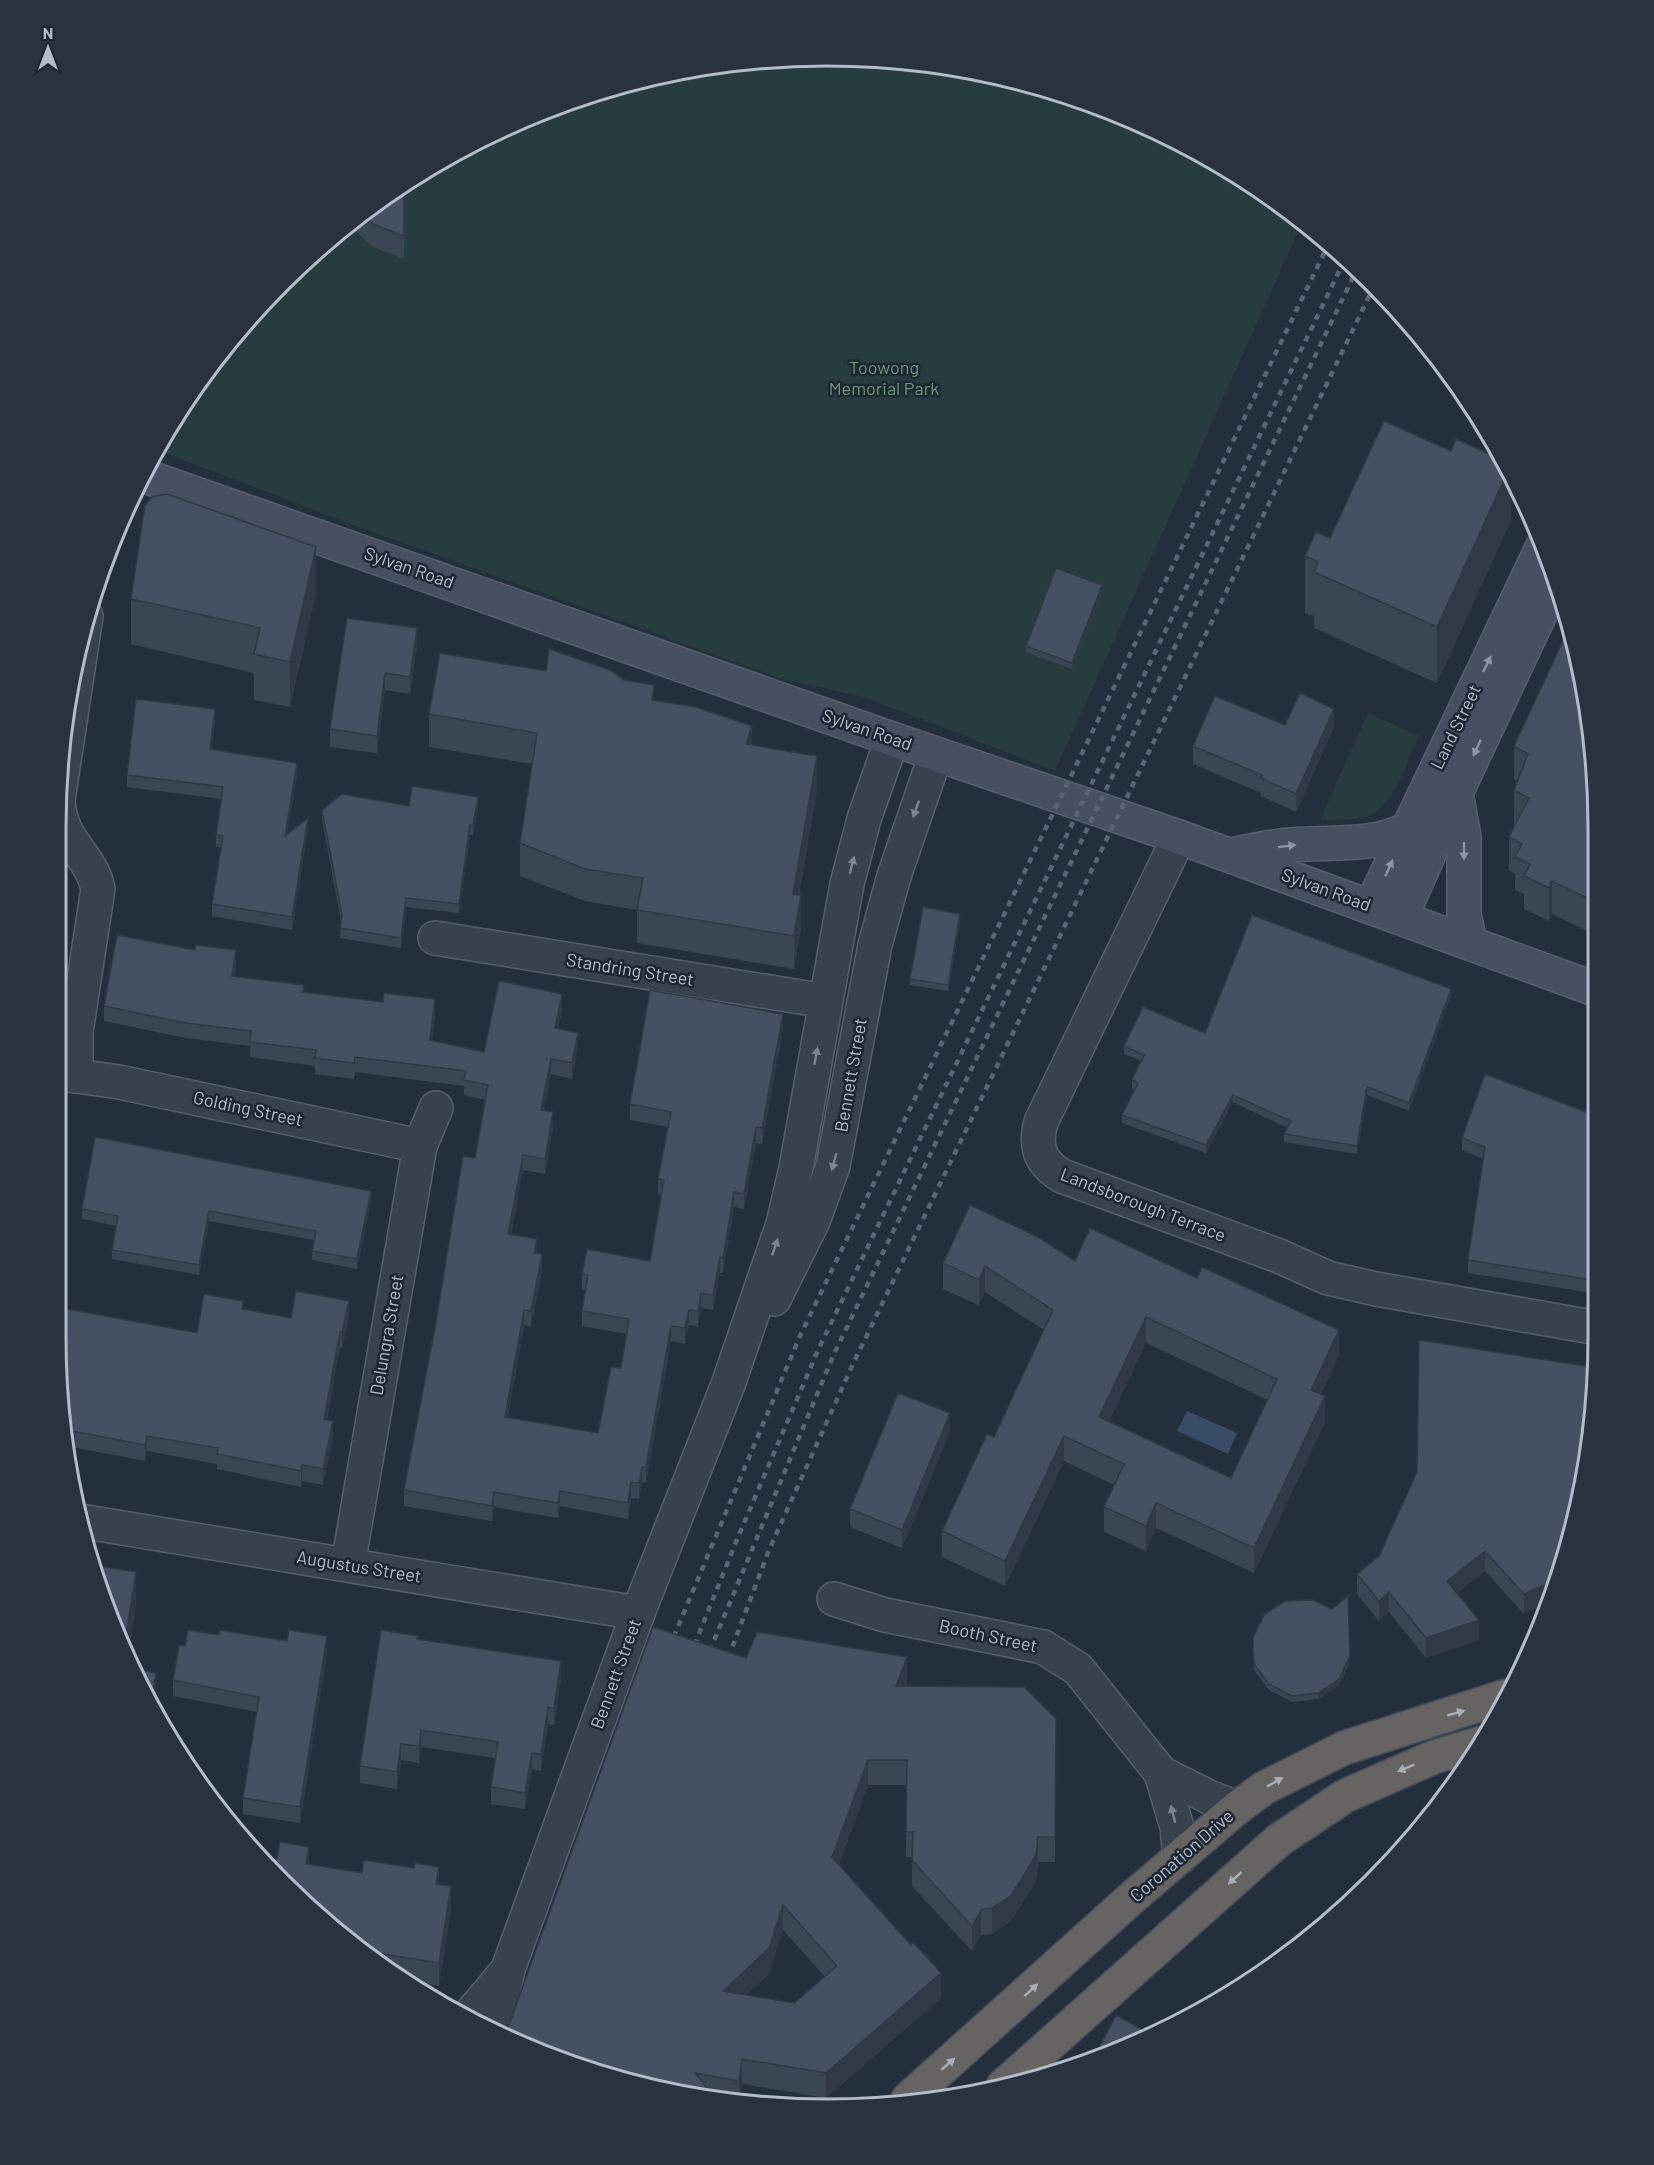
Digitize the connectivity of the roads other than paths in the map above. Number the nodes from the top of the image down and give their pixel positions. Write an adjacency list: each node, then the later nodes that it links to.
1 (151, 478): 4 (main road, Sylvan Road)
2 (1538, 556): 7 (main road, Land Street, one-way to 2)
3 (1551, 591): 6 (main road, Land Street, one-way to 6)
4 (892, 739): 5 (main road, Sylvan Road); 15 (street, Bennett Street, one-way to 4)
5 (936, 754): 9 (main road, Sylvan Road); 16 (street, Bennett Street, one-way to 16)
6 (1456, 793): 11 (main road, Land Street); 13 (main road, one-way to 13)
7 (1406, 830): 10 (main road, one-way to 7); 11 (main road, Land Street, one-way to 7)
8 (66, 835): 17 (street)
9 (1179, 837): 10 (main road, Sylvan Road); 21 (street, Landsborough Terrace)
10 (1229, 855): 11 (main road, Sylvan Road)
11 (1386, 912): 13 (main road, Sylvan Road)
12 (435, 938): 15 (street, Standring Street)
13 (1470, 943): 14 (main road, Sylvan Road)
14 (1588, 987)
15 (825, 1001): 16 (street, Standring Street); 22 (street, Bennett Street, one-way to 15)
16 (863, 1006): 22 (street, Bennett Street, one-way to 22)
17 (66, 1069)
18 (66, 1081): 20 (street, Golding Street)
19 (436, 1108): 20 (street, Delungra Street)
20 (420, 1146): 24 (street, Delungra Street)
21 (1588, 1326)
22 (729, 1382): 26 (street, Bennett Street)
23 (89, 1523): 24 (street, Augustus Street)
24 (348, 1565): 26 (street, Augustus Street)
25 (834, 1599): 29 (street, Booth Street)
26 (638, 1613): 32 (street, Bennett Street)
27 (1497, 1699): 30 (highway, Coronation Drive, one-way to 27)
28 (1468, 1747): 35 (highway, one-way to 35)
29 (1161, 1773): 30 (street, Booth Street); 31 (street, Booth Street, one-way to 29)
30 (1237, 1808): 31 (highway, Coronation Drive)
31 (1180, 1857): 36 (highway, Coronation Drive, one-way to 31)
32 (508, 1969): 33 (street, Bennett Street); 34 (street, Bennett Street)
33 (473, 2012)
34 (497, 2024)
35 (1016, 2075)
36 (915, 2093)

